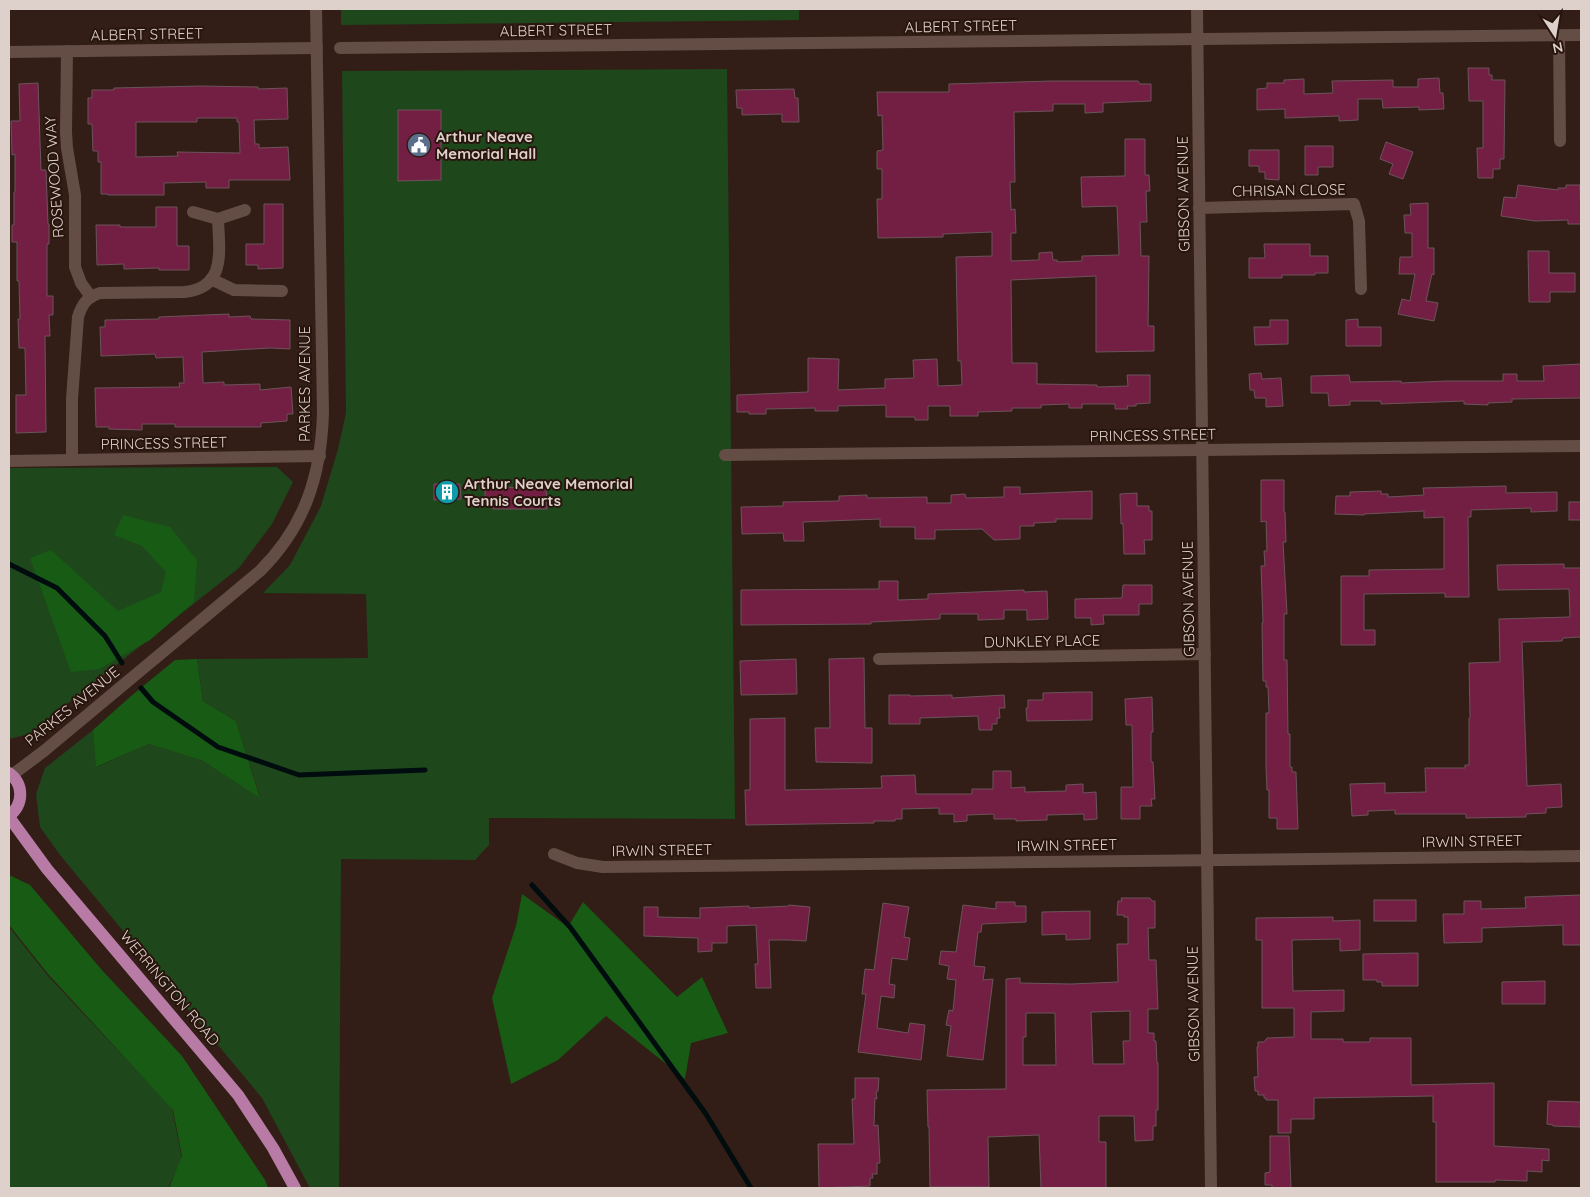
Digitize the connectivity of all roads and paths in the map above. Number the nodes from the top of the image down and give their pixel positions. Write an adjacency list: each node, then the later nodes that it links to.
1 (316, 9): 6 (street, PARKES AVENUE)
2 (1197, 9): 5 (street, GIBSON AVENUE)
3 (1559, 35): 4 (street, ALBERT STREET); 5 (street, ALBERT STREET); 10 (street)
4 (1581, 35)
5 (1197, 40): 7 (street, ALBERT STREET); 11 (street, GIBSON AVENUE)
6 (317, 48): 8 (street, ALBERT STREET); 22 (street, PARKES AVENUE)
7 (340, 48)
8 (67, 51): 9 (street, ALBERT STREET); 18 (street, ROSEWOOD WAY)
9 (9, 52)
10 (1560, 141)
11 (1199, 208): 16 (street, CHRISAN CLOSE); 20 (street, GIBSON AVENUE)
12 (245, 210): 14 (street)
13 (193, 212): 14 (street)
14 (218, 219): 15 (street)
15 (211, 279): 17 (street); 18 (street)
16 (1361, 289)
17 (282, 290)
18 (91, 297): 23 (street)
19 (1581, 446): 20 (street, PRINCESS STREET)
20 (1202, 450): 21 (street, PRINCESS STREET); 25 (street, GIBSON AVENUE)
21 (725, 455)
22 (320, 456): 23 (street, PRINCESS STREET); 27 (street, PARKES AVENUE)
23 (72, 460): 24 (street, PRINCESS STREET)
24 (9, 461)
25 (1204, 654): 26 (street, DUNKLEY PLACE); 31 (street, GIBSON AVENUE)
26 (879, 660)
27 (10, 774): 28 (main road)
28 (9, 816): 32 (main road, WERRINGTON ROAD)
29 (554, 854): 31 (street, IRWIN STREET)
30 (1581, 856): 31 (street, IRWIN STREET)
31 (1207, 860): 33 (street, GIBSON AVENUE)
32 (295, 1188)
33 (1211, 1188)

